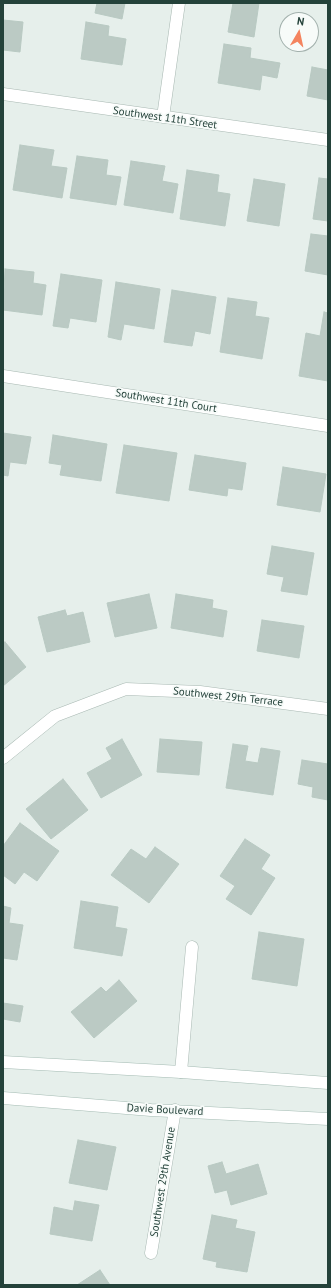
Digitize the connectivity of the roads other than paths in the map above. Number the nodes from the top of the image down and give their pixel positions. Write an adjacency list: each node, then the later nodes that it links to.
1 (179, 3): 3 (street)
2 (3, 94): 3 (street, Southwest 11th Street)
3 (163, 117): 4 (street, Southwest 11th Street)
4 (328, 140)
5 (3, 376): 6 (street, Southwest 11th Court)
6 (328, 426)
7 (328, 709): 8 (street, Southwest 29th Terrace)
8 (3, 758)
9 (192, 947): 11 (street)
10 (3, 1062): 11 (street)
11 (181, 1072): 12 (street)
12 (328, 1083)
13 (3, 1098): 14 (street, Davie Boulevard)
14 (175, 1110): 15 (street, Davie Boulevard); 16 (street, Southwest 29th Avenue)
15 (328, 1119)
16 (151, 1253)

